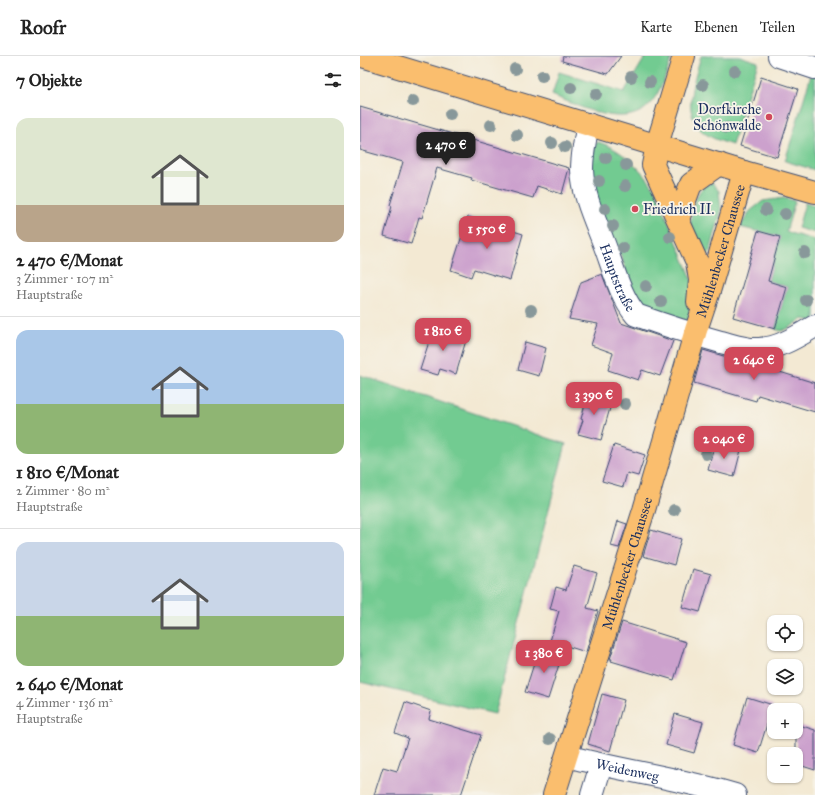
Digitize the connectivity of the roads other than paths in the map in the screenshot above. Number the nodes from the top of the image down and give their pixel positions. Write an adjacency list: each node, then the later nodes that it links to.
1 (362, 56): 5 (main road)
2 (684, 56): 6 (main road, Mühlenbecker Chaussee)
3 (779, 56): 4 (street)
4 (815, 68)
5 (588, 124): 6 (main road); 12 (street, Hauptstraße)
6 (657, 145): 7 (main road); 10 (main road, Mühlenbecker Chaussee)
7 (719, 164): 8 (main road); 10 (main road)
8 (744, 172): 9 (main road); 12 (main road, Mühlenbecker Chaussee)
9 (815, 192)
10 (678, 220): 12 (main road, Mühlenbecker Chaussee)
11 (815, 326): 12 (street, Hauptstraße)
12 (695, 333): 13 (main road, Mühlenbecker Chaussee)
13 (567, 756): 14 (street, Weidenweg); 15 (main road, Mühlenbecker Chaussee)
14 (600, 765): 16 (street); 17 (street, Weidenweg)
15 (554, 795)
16 (592, 795)
17 (735, 795)

